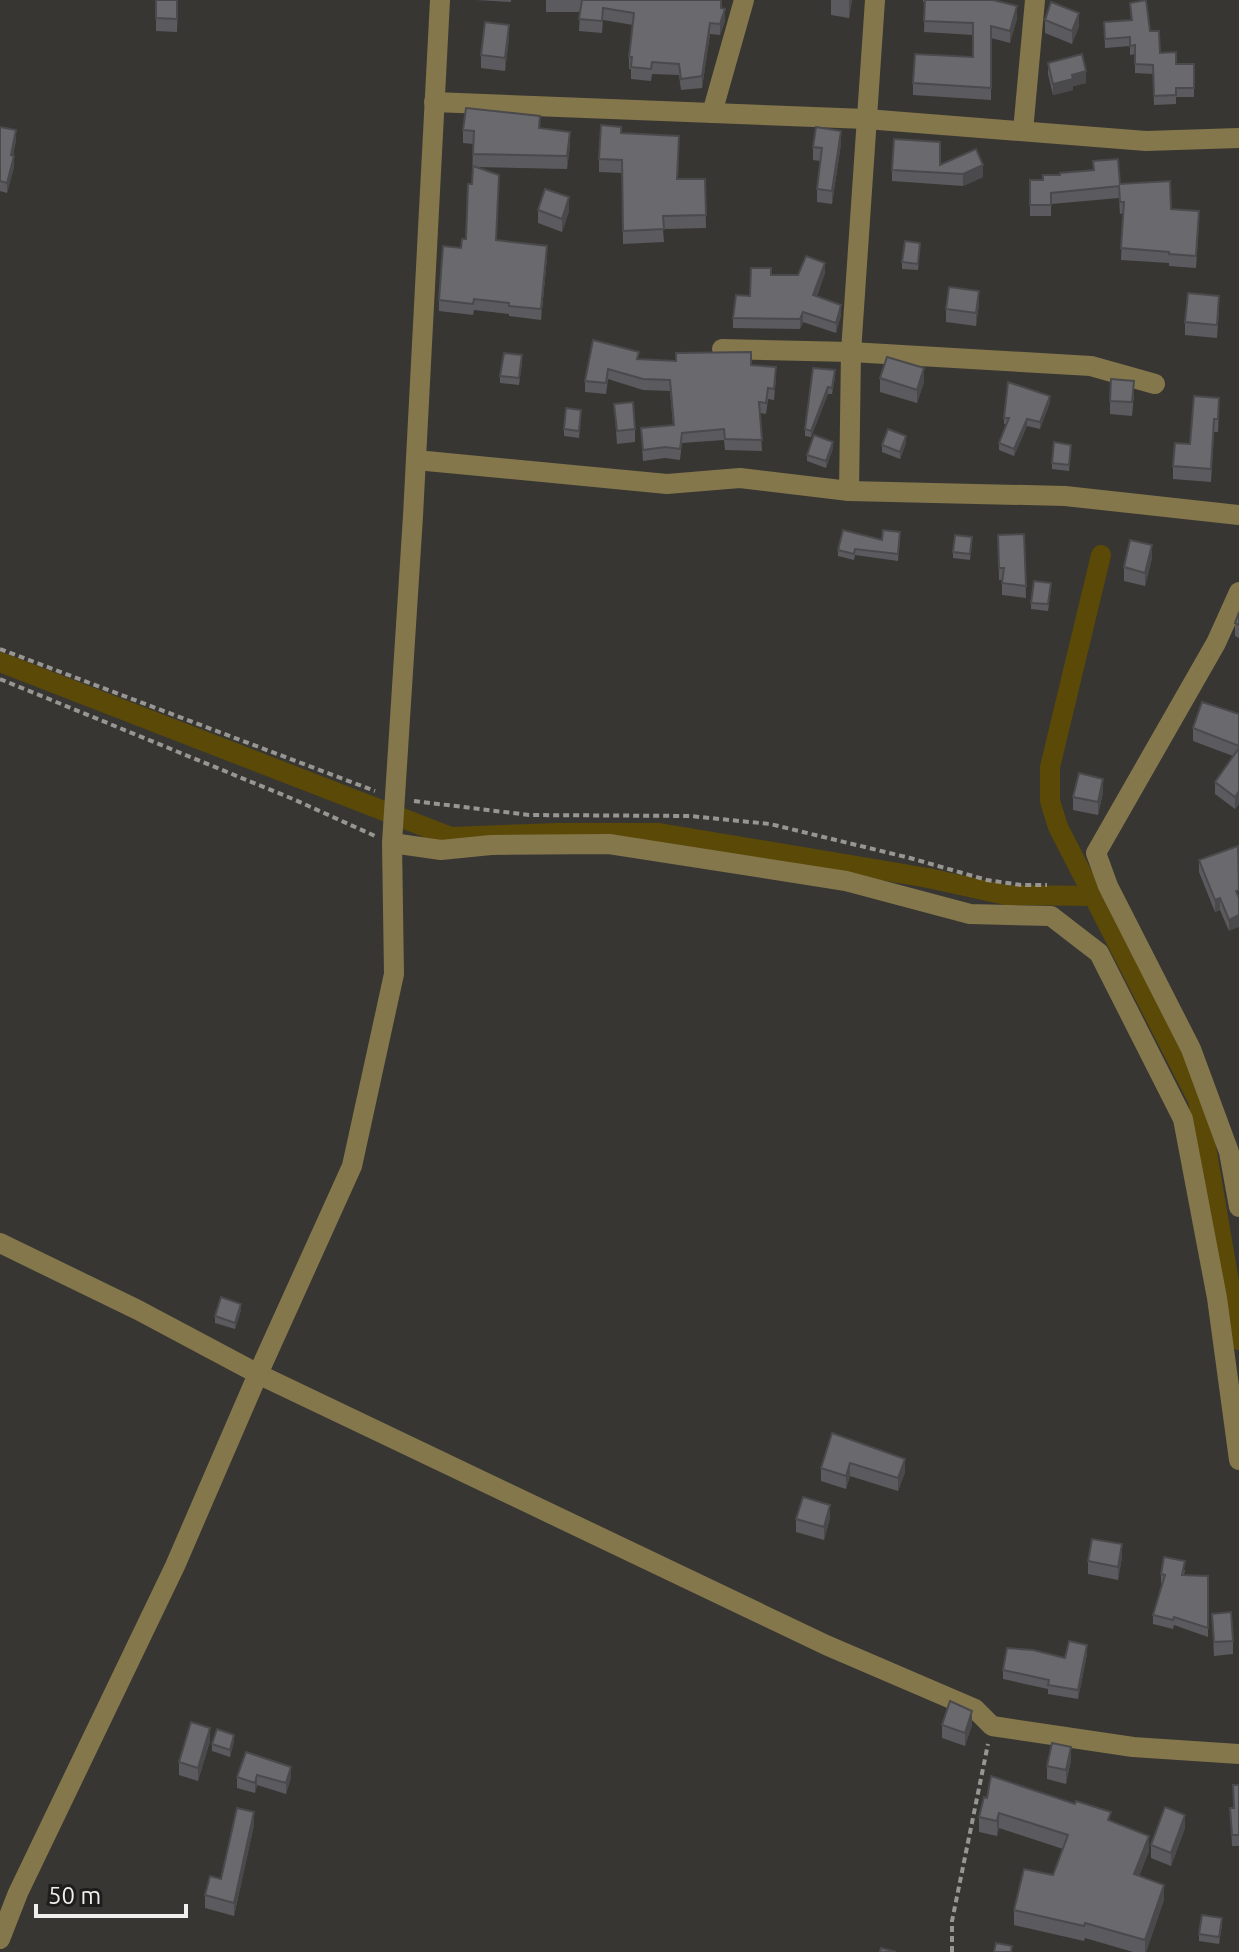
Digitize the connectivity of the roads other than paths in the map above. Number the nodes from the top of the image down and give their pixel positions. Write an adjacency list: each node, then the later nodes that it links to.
1 (440, 0): 5 (street)
2 (744, 0): 6 (street)
3 (875, 0): 7 (street)
4 (1035, 0): 8 (street)
5 (434, 102): 6 (street); 13 (street)
6 (712, 113): 7 (street)
7 (866, 119): 8 (street); 11 (street)
8 (1023, 131): 9 (street)
9 (1239, 138)
10 (722, 349): 11 (street)
11 (851, 352): 12 (street); 14 (street)
12 (1155, 384)
13 (416, 460): 14 (street); 17 (street)
14 (849, 491): 15 (street)
15 (1239, 515)
16 (1239, 592): 18 (street)
17 (392, 843): 20 (street); 21 (street)
18 (1239, 1207)
19 (0, 1243): 20 (street)
20 (258, 1374): 22 (street); 23 (street)
21 (1239, 1460)
22 (1239, 1754)
23 (0, 1939)

